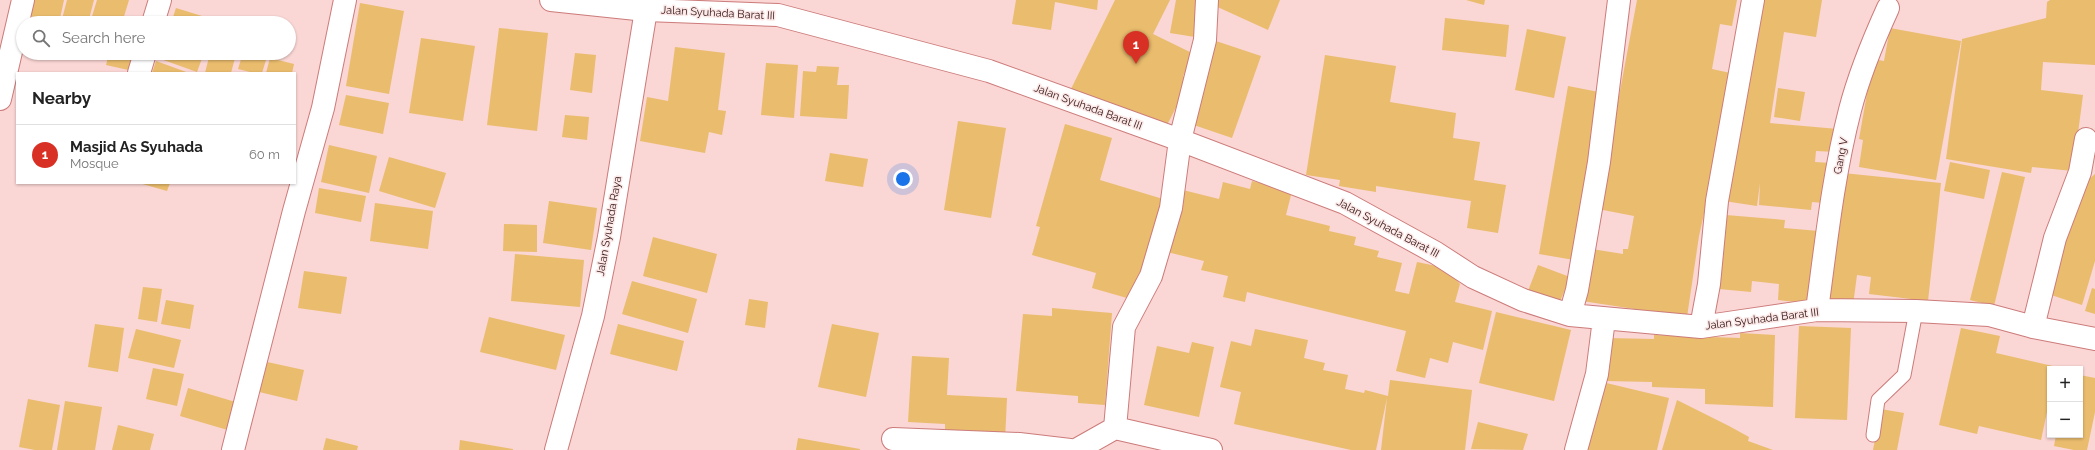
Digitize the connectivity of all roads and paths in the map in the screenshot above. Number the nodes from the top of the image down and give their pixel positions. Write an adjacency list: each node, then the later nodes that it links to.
1 (23, 0): 10 (street)
2 (160, 0): 11 (street)
3 (345, 0): 28 (street)
4 (551, 0): 8 (street, Jalan Syuhada Barat III)
5 (1207, 0): 17 (street)
6 (1619, 0): 20 (street)
7 (1753, 0): 22 (street)
8 (648, 5): 17 (street, Jalan Syuhada Barat III); 29 (street, Jalan Syuhada Raya)
9 (1888, 8): 18 (street, Gang V)
10 (19, 16)
11 (155, 16)
12 (16, 30): 15 (street)
13 (143, 60): 14 (street)
14 (139, 72)
15 (0, 100)
16 (2086, 139): 23 (street)
17 (1180, 140): 20 (street, Jalan Syuhada Barat III); 25 (street)
18 (1817, 310): 19 (street, Jalan Syuhada Barat III); 22 (street, Jalan Syuhada Barat III)
19 (1916, 311): 23 (street, Jalan Syuhada Barat III); 26 (lane)
20 (1570, 315): 21 (street, Jalan Syuhada Barat III)
21 (1604, 318): 22 (street, Jalan Syuhada Barat III); 33 (street)
22 (1701, 327)
23 (2033, 327): 24 (street, Jalan Syuhada Barat III)
24 (2095, 339)
25 (1115, 428): 31 (street); 32 (street)
26 (1873, 435)
27 (893, 439): 30 (street)
28 (233, 450)
29 (556, 450)
30 (1070, 450)
31 (1076, 450)
32 (1211, 450)
33 (1576, 450)

